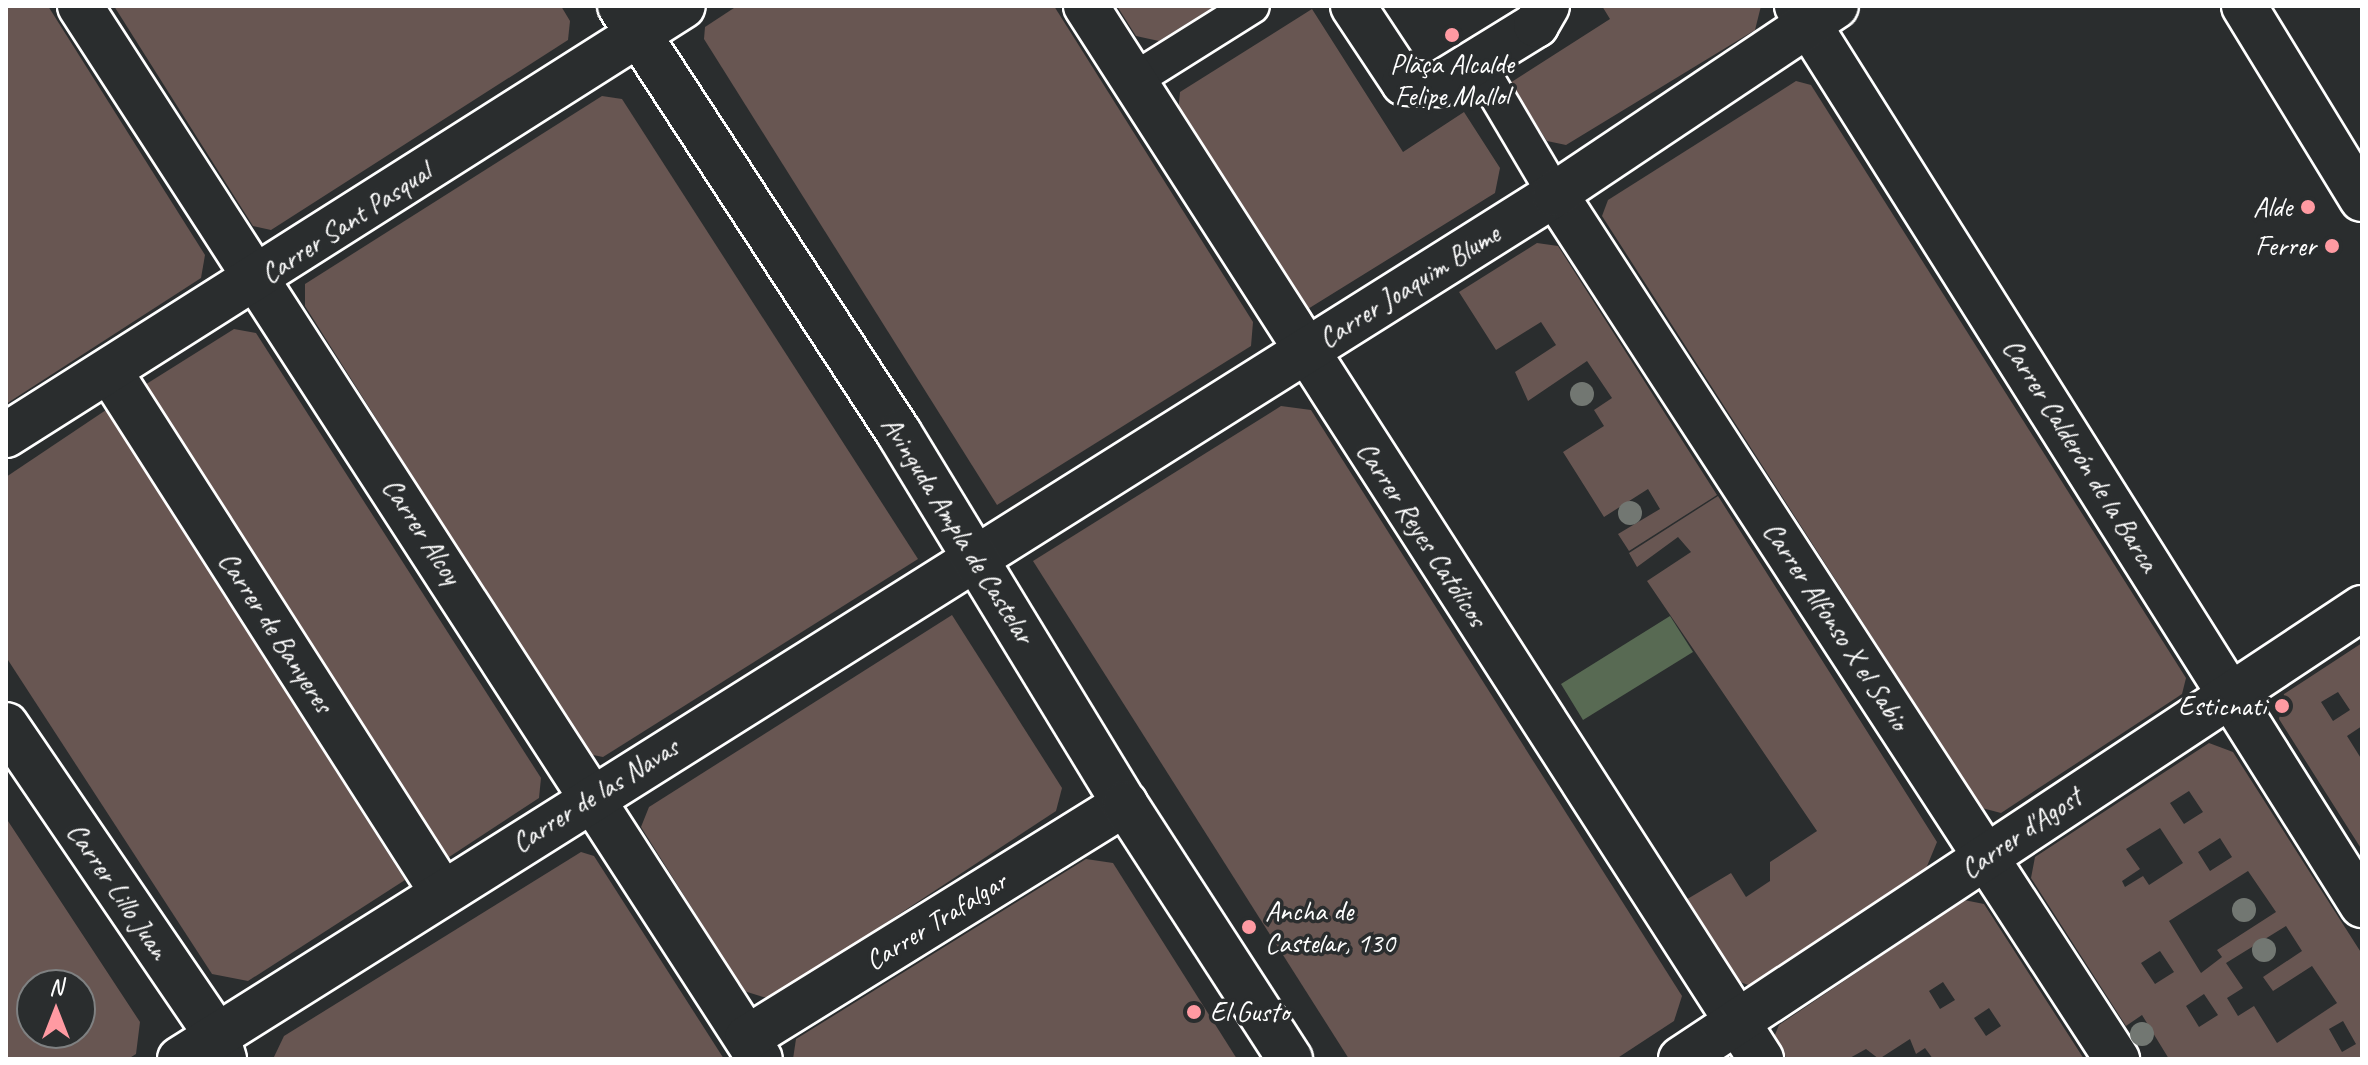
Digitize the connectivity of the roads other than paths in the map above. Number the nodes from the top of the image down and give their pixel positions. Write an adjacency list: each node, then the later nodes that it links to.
1 (80, 6): 14 (street, Carrer Alcoy)
2 (683, 6): 9 (street, Carrer Sant Pasqual)
3 (1086, 6): 11 (street, Carrer Reyes Católicos)
4 (1252, 6): 11 (street)
5 (1353, 6): 10 (street)
6 (1547, 6): 10 (street)
7 (2244, 6): 13 (street)
8 (1814, 12): 12 (street, Carrer Joaquim Blume); 20 (street, Carrer Calderón de la Barca)
9 (630, 21): 14 (street, Carrer Sant Pasqual); 18 (street, Avinguda Ampla de Castelar)
10 (1478, 64): 12 (street)
11 (1134, 80): 15 (street, Carrer Reyes Católicos)
12 (1555, 194): 15 (street, Carrer Joaquim Blume); 24 (street, Carrer Alfonso X el Sabio)
13 (2362, 199)
14 (257, 279): 16 (street, Carrer Sant Pasqual); 22 (street, Carrer Alcoy)
15 (1304, 351): 18 (street, Carrer Joaquim Blume); 27 (street, Carrer Reyes Católicos)
16 (110, 372): 17 (street, Carrer Sant Pasqual); 25 (street, Carrer de Banyeres)
17 (6, 435)
18 (977, 560): 22 (street, Carrer de las Navas); 23 (street, Avinguda Ampla de Castelar)
19 (2362, 608): 20 (street, Carrer d'Agost)
20 (2231, 692): 24 (street, Carrer d'Agost); 26 (street, Carrer Calderón de la Barca)
21 (6, 725): 28 (street, Carrer Lillo Juan)
22 (594, 795): 25 (street, Carrer de las Navas); 29 (street, Carrer Alcoy)
23 (1125, 804): 29 (street, Carrer Trafalgar); 31 (street, Avinguda Ampla de Castelar)
24 (1985, 857): 27 (street, Carrer d'Agost); 34 (street, Carrer Alfonso X el Sabio)
25 (442, 892): 28 (street, Carrer de las Navas)
26 (2362, 905)
27 (1738, 1022): 32 (street, Carrer d'Agost); 33 (street, Carrer Reyes Católicos)
28 (221, 1048): 30 (street, Carrer de las Navas)
29 (753, 1048)
30 (180, 1059)
31 (1290, 1059)
32 (1681, 1059)
33 (1761, 1059)
34 (2117, 1059)

